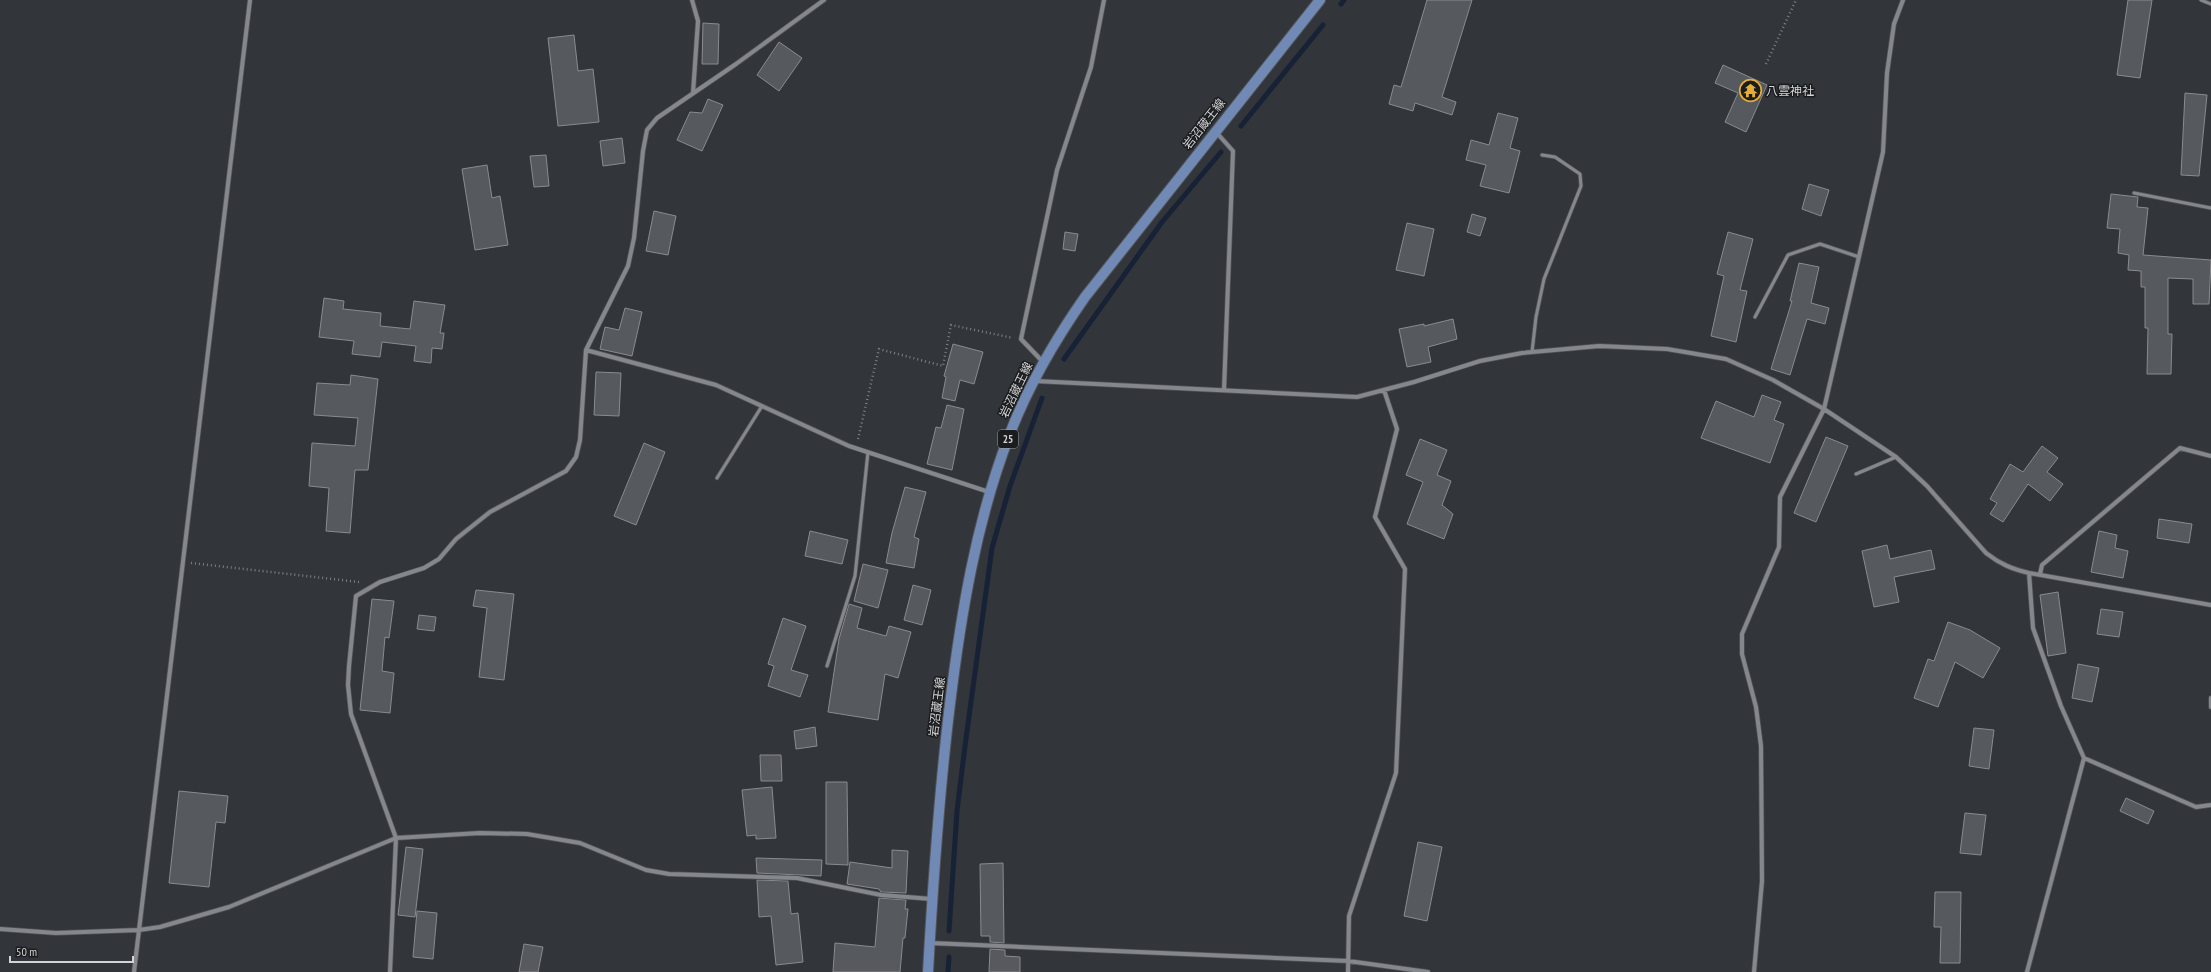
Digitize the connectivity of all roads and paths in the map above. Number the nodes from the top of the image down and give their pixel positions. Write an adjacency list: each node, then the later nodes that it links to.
1 (250, 0): 34 (street)
2 (692, 0): 11 (street)
3 (824, 0): 11 (street)
4 (1104, 0): 18 (street)
5 (1320, 0): 12 (main road, 岩沼蔵王線 / 25)
6 (1796, 0): 10 (path)
7 (1903, 0): 16 (street)
8 (2201, 0): 9 (lane)
9 (2211, 4)
10 (1766, 64)
11 (693, 92): 19 (street)
12 (1215, 131): 21 (main road, 岩沼蔵王線 / 25); 23 (street)
13 (1542, 154): 20 (lane)
14 (2134, 193): 15 (lane)
15 (2211, 208)
16 (1859, 257): 17 (lane); 26 (street)
17 (1755, 317)
18 (1021, 339): 21 (street); 27 (path)
19 (586, 350): 25 (street); 37 (street)
20 (1532, 352): 24 (street); 26 (street)
21 (1044, 363): 22 (main road, 岩沼蔵王線 / 25)
22 (1034, 381): 23 (street); 33 (main road, 岩沼蔵王線 / 25)
23 (1224, 390): 24 (street)
24 (1384, 390): 49 (street)
25 (762, 406): 27 (street); 32 (lane)
26 (1824, 409): 30 (street); 55 (street)
27 (856, 448): 28 (street)
28 (868, 452): 33 (street); 39 (lane)
29 (2211, 456): 36 (street)
30 (1896, 457): 31 (lane); 35 (street)
31 (1856, 474)
32 (717, 478)
33 (989, 492): 45 (main road, 岩沼蔵王線 / 25)
34 (183, 562): 37 (path); 47 (street)
35 (2029, 573): 36 (street); 42 (street)
36 (2040, 574): 38 (street)
37 (376, 584): 44 (street)
38 (2211, 604)
39 (827, 666)
40 (2211, 698): 41 (street)
41 (2211, 707)
42 (2084, 758): 43 (street); 56 (street)
43 (2211, 805)
44 (396, 838): 45 (street); 47 (street); 51 (street)
45 (932, 899): 48 (main road, 岩沼蔵王線 / 25)
46 (0, 929): 47 (street)
47 (139, 930): 50 (street)
48 (930, 943): 49 (street); 52 (main road, 岩沼蔵王線 / 25)
49 (1348, 961): 53 (street); 54 (street)
50 (134, 972)
51 (390, 972)
52 (928, 972)
53 (1348, 972)
54 (1428, 972)
55 (1754, 972)
56 (2027, 972)

